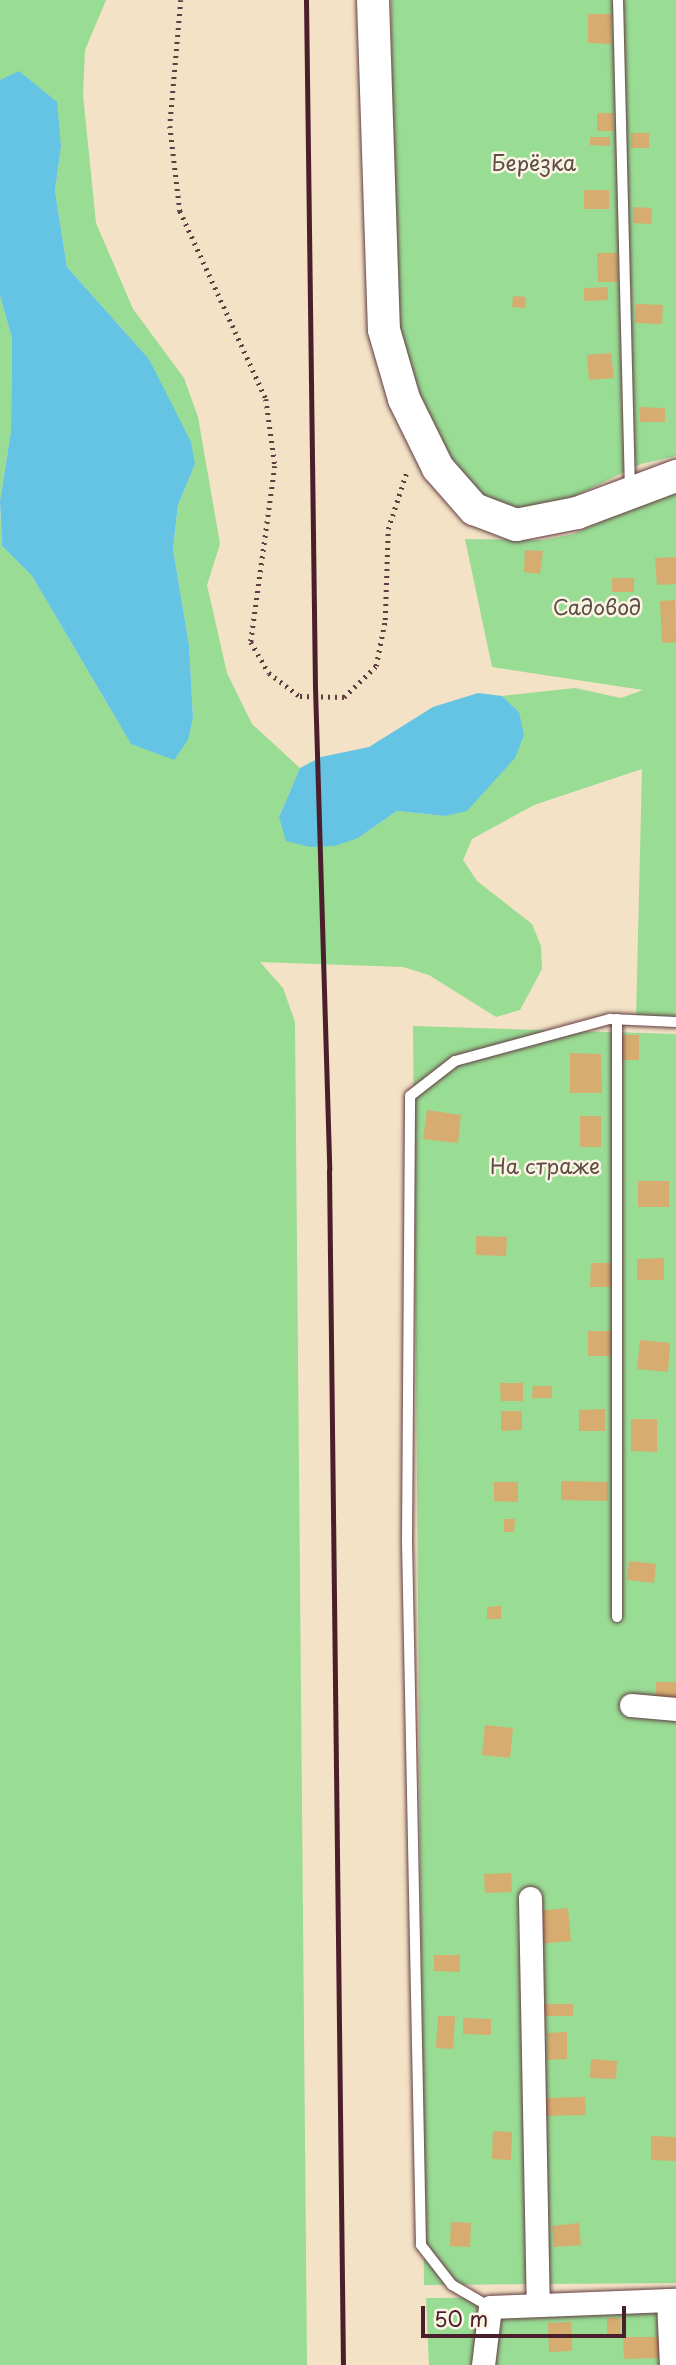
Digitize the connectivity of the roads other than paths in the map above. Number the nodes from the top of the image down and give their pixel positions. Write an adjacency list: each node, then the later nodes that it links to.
1 (373, 0): 4 (street)
2 (618, 0): 4 (lane)
3 (676, 475): 4 (street)
4 (631, 491)
5 (617, 1019): 6 (lane); 7 (lane); 13 (lane)
6 (676, 1022)
7 (617, 1617)
8 (631, 1705): 9 (street)
9 (676, 1709)
10 (530, 1898): 12 (street)
11 (672, 2300): 12 (street); 15 (street)
12 (538, 2305): 13 (street)
13 (490, 2307): 14 (street)
14 (483, 2365)
15 (671, 2365)

